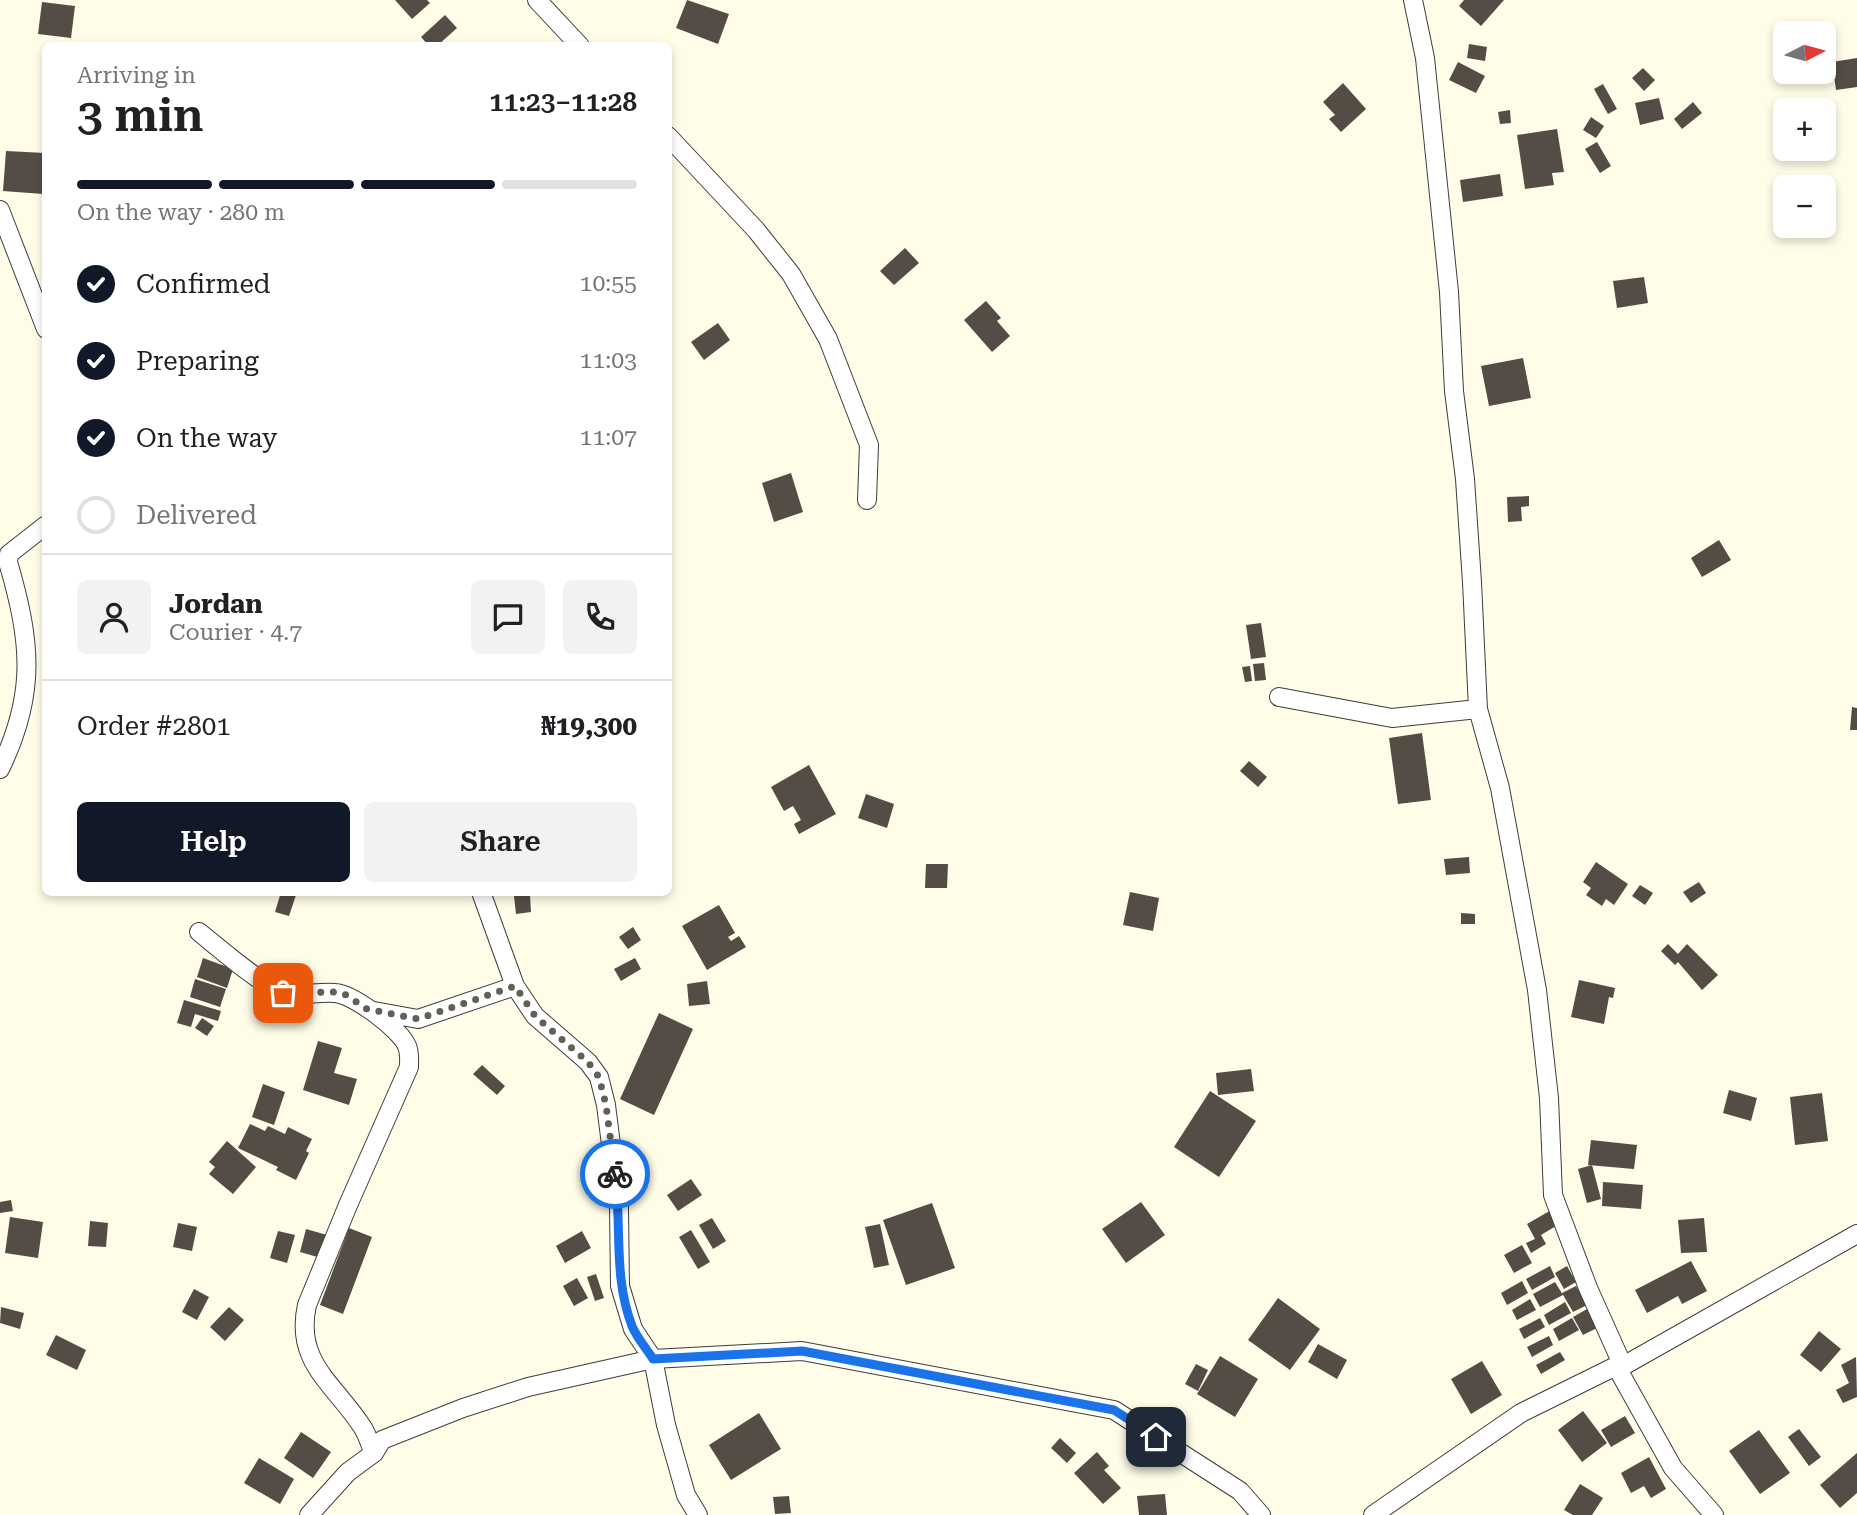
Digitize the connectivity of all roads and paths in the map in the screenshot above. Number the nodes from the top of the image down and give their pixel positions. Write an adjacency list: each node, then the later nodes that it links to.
1 (537, 0): 3 (street)
2 (1413, 0): 10 (street)
3 (576, 42)
4 (672, 140): 7 (street)
5 (0, 211): 6 (street)
6 (42, 319)
7 (867, 500)
8 (42, 527): 11 (street)
9 (1279, 698): 10 (street)
10 (1478, 709): 18 (street)
11 (0, 769)
12 (482, 896): 14 (street)
13 (199, 932): 15 (street)
14 (515, 986): 15 (street); 17 (street)
15 (367, 1009): 19 (street)
16 (1857, 1234): 18 (street)
17 (653, 1359): 19 (street); 21 (street); 22 (street)
18 (1619, 1366): 23 (street); 24 (street)
19 (374, 1453): 20 (street)
20 (309, 1515)
21 (698, 1515)
22 (1261, 1515)
23 (1373, 1515)
24 (1714, 1515)

